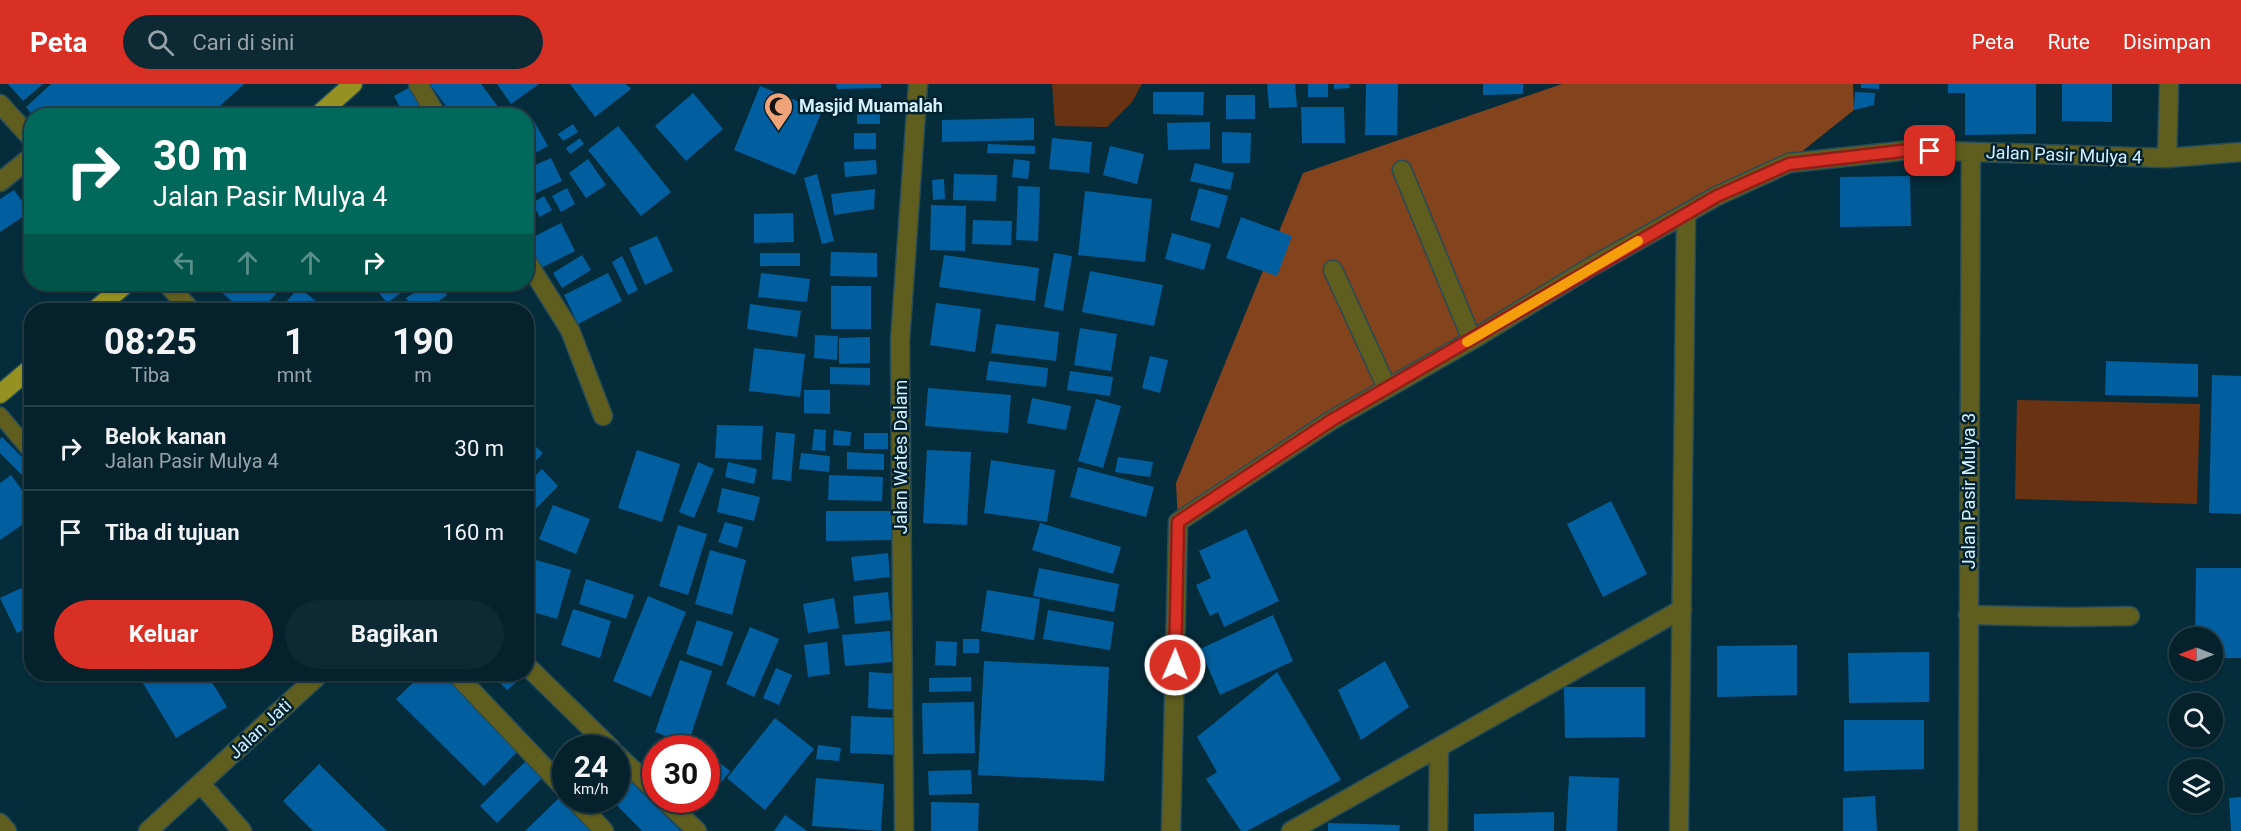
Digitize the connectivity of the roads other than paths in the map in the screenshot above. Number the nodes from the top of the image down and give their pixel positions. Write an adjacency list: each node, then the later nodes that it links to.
1 (353, 84): 6 (main road)
2 (418, 84): 7 (street)
3 (2169, 84): 11 (street)
4 (923, 85): 49 (street, Jalan Wates Dalam)
5 (0, 104): 8 (street)
6 (326, 108)
7 (432, 108)
8 (24, 130)
9 (1971, 152): 11 (street, Jalan Pasir Mulya 4); 15 (street, Jalan Pasir Mulya 4); 30 (street, Jalan Pasir Mulya 3)
10 (2241, 152): 11 (street, Jalan Pasir Mulya 4)
11 (2167, 158)
12 (24, 162): 14 (street)
13 (1402, 170): 22 (street)
14 (0, 182)
15 (1686, 214): 22 (street, Jalan Pasir Mulya 4); 29 (street)
16 (1333, 270): 24 (street)
17 (534, 273): 27 (street)
18 (118, 291): 20 (main road)
19 (173, 291): 21 (street)
20 (103, 303)
21 (185, 303)
22 (1472, 340): 24 (street, Jalan Pasir Mulya 4)
23 (24, 374): 25 (main road)
24 (1387, 388): 50 (street, Jalan Pasir Mulya 4)
25 (0, 394)
26 (0, 415): 28 (lane)
27 (603, 416)
28 (24, 444)
29 (1682, 609): 36 (street); 53 (street)
30 (1968, 615): 31 (street); 54 (street, Jalan Pasir Mulya 3)
31 (2130, 616)
32 (534, 673): 35 (street)
33 (312, 681): 40 (street, Jalan Jati)
34 (463, 681): 38 (street)
35 (598, 735)
36 (1438, 748): 51 (street); 52 (street)
37 (630, 767): 39 (street)
38 (552, 775)
39 (642, 778)
40 (201, 784): 45 (street, Jalan Jati); 46 (street)
41 (587, 813): 47 (street)
42 (678, 813): 48 (street)
43 (0, 823): 44 (street)
44 (7, 831)
45 (148, 831)
46 (242, 831)
47 (604, 831)
48 (697, 831)
49 (904, 831)
50 (1171, 831)
51 (1290, 831)
52 (1438, 831)
53 (1679, 831)
54 (1968, 831)

